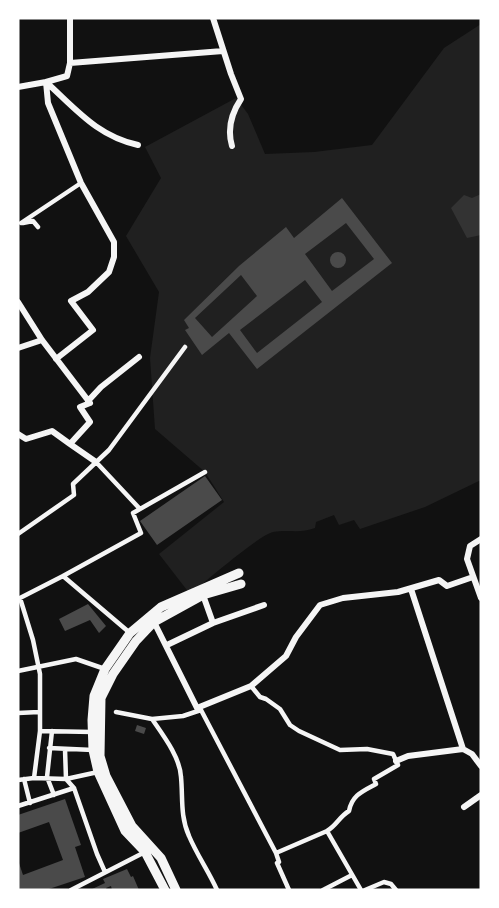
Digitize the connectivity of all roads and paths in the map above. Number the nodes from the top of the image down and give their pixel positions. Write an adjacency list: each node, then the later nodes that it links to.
1 (70, 18): 4 (street)
2 (213, 18): 3 (street)
3 (223, 51): 4 (street); 8 (street)
4 (70, 63): 5 (street)
5 (46, 82): 6 (street); 7 (street); 9 (street)
6 (18, 87)
7 (138, 145)
8 (232, 146)
9 (81, 183): 10 (street); 17 (street)
10 (19, 221): 11 (street)
11 (38, 227)
12 (18, 302): 13 (street)
13 (42, 340): 15 (street); 17 (street)
14 (185, 347): 21 (street)
15 (18, 348)
16 (139, 357): 18 (street)
17 (56, 359): 18 (street)
18 (88, 401): 20 (street)
19 (18, 434): 20 (street)
20 (70, 444): 21 (street)
21 (96, 462): 23 (street); 24 (street)
22 (205, 472): 23 (street)
23 (140, 509): 27 (street)
24 (18, 534)
25 (481, 539): 28 (street)
26 (239, 573): 38 (main road)
27 (63, 576): 33 (street); 38 (street)
28 (473, 577): 31 (street); 34 (street)
29 (241, 584): 32 (main road)
30 (18, 589): 33 (street)
31 (411, 589): 43 (street); 54 (street)
32 (202, 595): 36 (main road); 37 (street)
33 (19, 596): 40 (street)
34 (481, 598)
35 (264, 605): 37 (street)
36 (154, 622): 39 (street); 76 (main road)
37 (213, 623): 39 (street)
38 (130, 633): 41 (main road)
39 (166, 645): 44 (street)
40 (37, 668): 41 (street); 42 (street); 45 (street)
41 (105, 669): 51 (main road)
42 (18, 671)
43 (251, 686): 44 (street); 56 (street)
44 (199, 709): 48 (street); 71 (street)
45 (39, 712): 47 (street); 49 (street)
46 (116, 712): 48 (street)
47 (18, 713)
48 (152, 719): 77 (street)
49 (40, 730): 50 (street); 60 (street)
50 (52, 731): 51 (street); 52 (street)
51 (93, 732): 55 (main road)
52 (49, 748): 53 (street); 59 (street)
53 (65, 749): 55 (street); 61 (street)
54 (463, 749): 56 (street); 57 (street)
55 (93, 750): 58 (main road)
56 (396, 761): 69 (street)
57 (481, 766)
58 (98, 772): 61 (street); 70 (main road)
59 (47, 777): 60 (street); 61 (street); 64 (street)
60 (34, 778): 62 (street)
61 (66, 778): 63 (street)
62 (21, 780): 66 (street)
63 (74, 788): 64 (street); 72 (street)
64 (54, 795): 66 (street)
65 (481, 795): 68 (street)
66 (30, 803): 67 (street)
67 (18, 806)
68 (464, 807)
69 (327, 831): 71 (street); 73 (street)
70 (145, 852): 72 (street); 75 (main road)
71 (276, 853): 78 (street)
72 (105, 872): 74 (street)
73 (352, 875): 79 (street); 80 (street)
74 (71, 890)
75 (165, 890)
76 (176, 890)
77 (217, 890)
78 (289, 890)
79 (323, 890)
80 (363, 890): 81 (street)
81 (396, 890)

